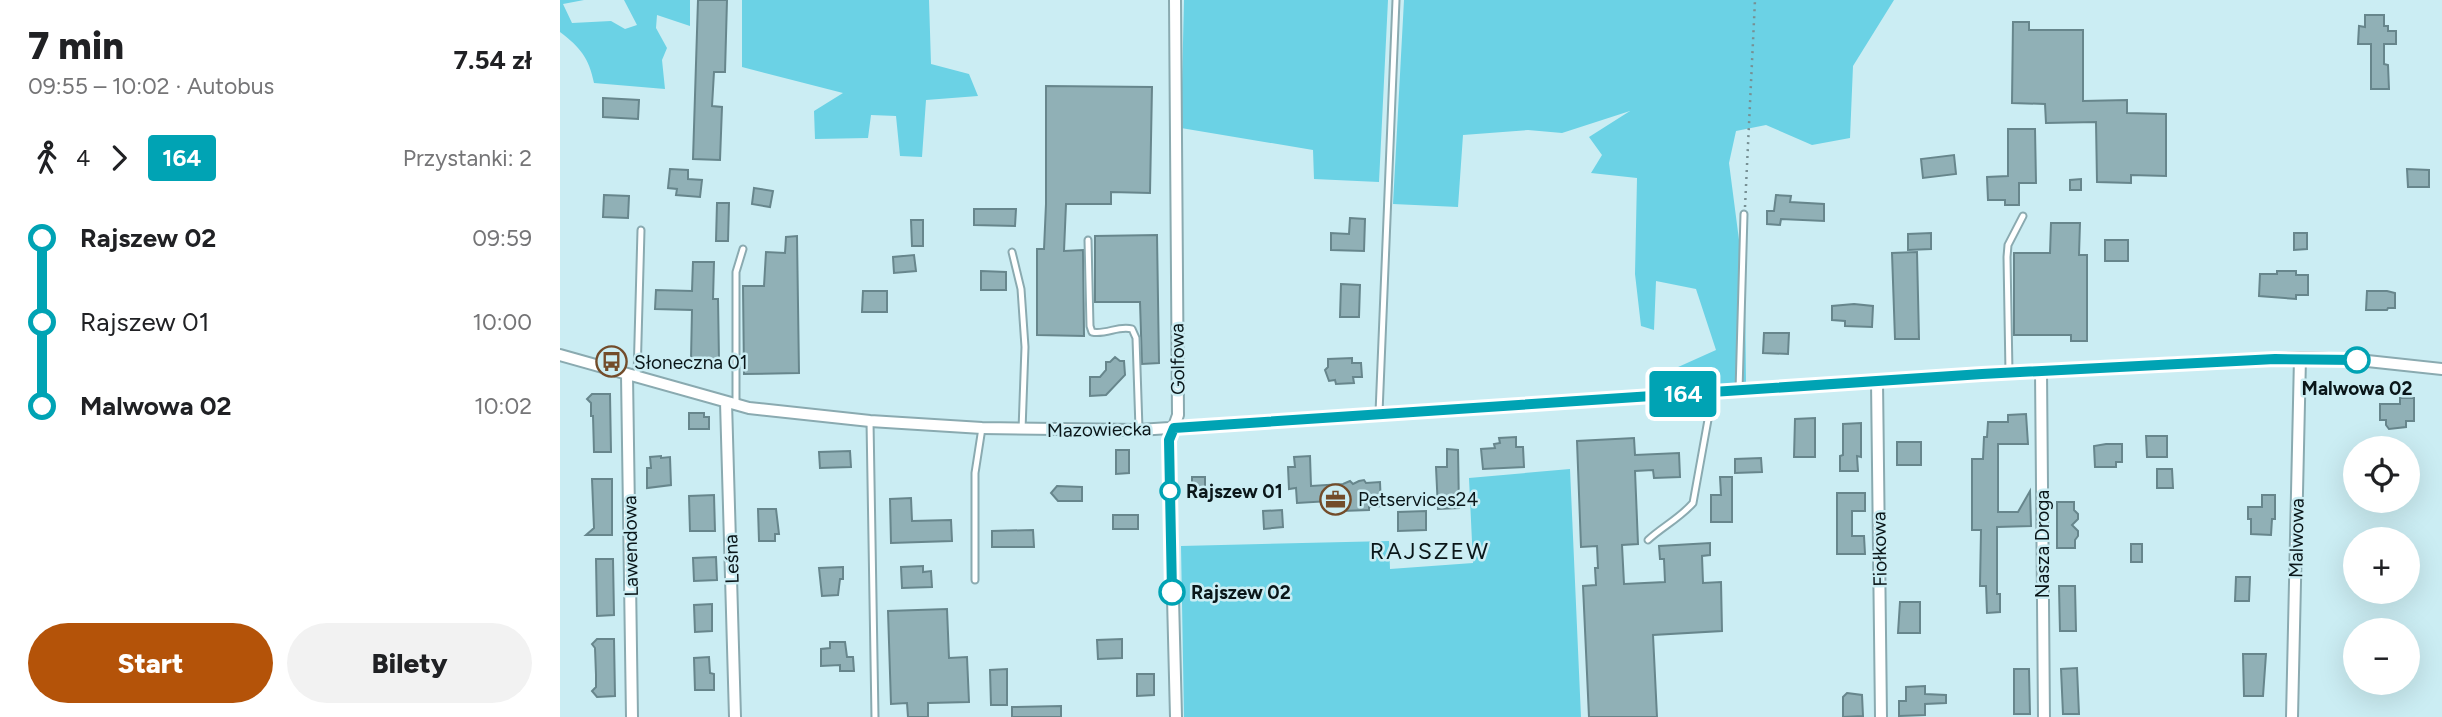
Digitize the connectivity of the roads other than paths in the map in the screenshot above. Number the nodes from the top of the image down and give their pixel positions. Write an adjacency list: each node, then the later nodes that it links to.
1 (1175, 0): 22 (street, Golfowa)
2 (1396, 0): 19 (lane)
3 (1744, 214): 16 (lane)
4 (2023, 216): 13 (lane)
5 (641, 230): 14 (lane)
6 (1088, 240): 24 (lane)
7 (743, 249): 18 (lane)
8 (1012, 253): 23 (lane)
9 (560, 355): 14 (street, Mazowiecka)
10 (2300, 358): 11 (street, Mazowiecka); 12 (street, Mazowiecka); 33 (street, Malwowa)
11 (2442, 369)
12 (2041, 371): 13 (street, Mazowiecka); 32 (street, Nasza Droga)
13 (2009, 373): 15 (street, Mazowiecka)
14 (632, 377): 18 (street, Mazowiecka); 27 (street, Lawendowa)
15 (1877, 381): 16 (street, Mazowiecka); 31 (street, Fiołkowa)
16 (1739, 391): 17 (street, Mazowiecka)
17 (1713, 392): 19 (street, Mazowiecka); 25 (lane)
18 (731, 403): 20 (street, Mazowiecka); 28 (street, Leśna)
19 (1379, 415): 22 (street, Mazowiecka)
20 (870, 421): 21 (street, Mazowiecka); 29 (lane)
21 (982, 428): 23 (street, Mazowiecka); 26 (lane)
22 (1174, 428): 24 (street, Mazowiecka); 30 (street, Golfowa)
23 (1022, 430): 24 (street, Mazowiecka)
24 (1139, 430)
25 (1648, 540)
26 (975, 580)
27 (632, 717)
28 (736, 717)
29 (875, 717)
30 (1176, 717)
31 (1881, 717)
32 (2044, 717)
33 (2292, 717)

